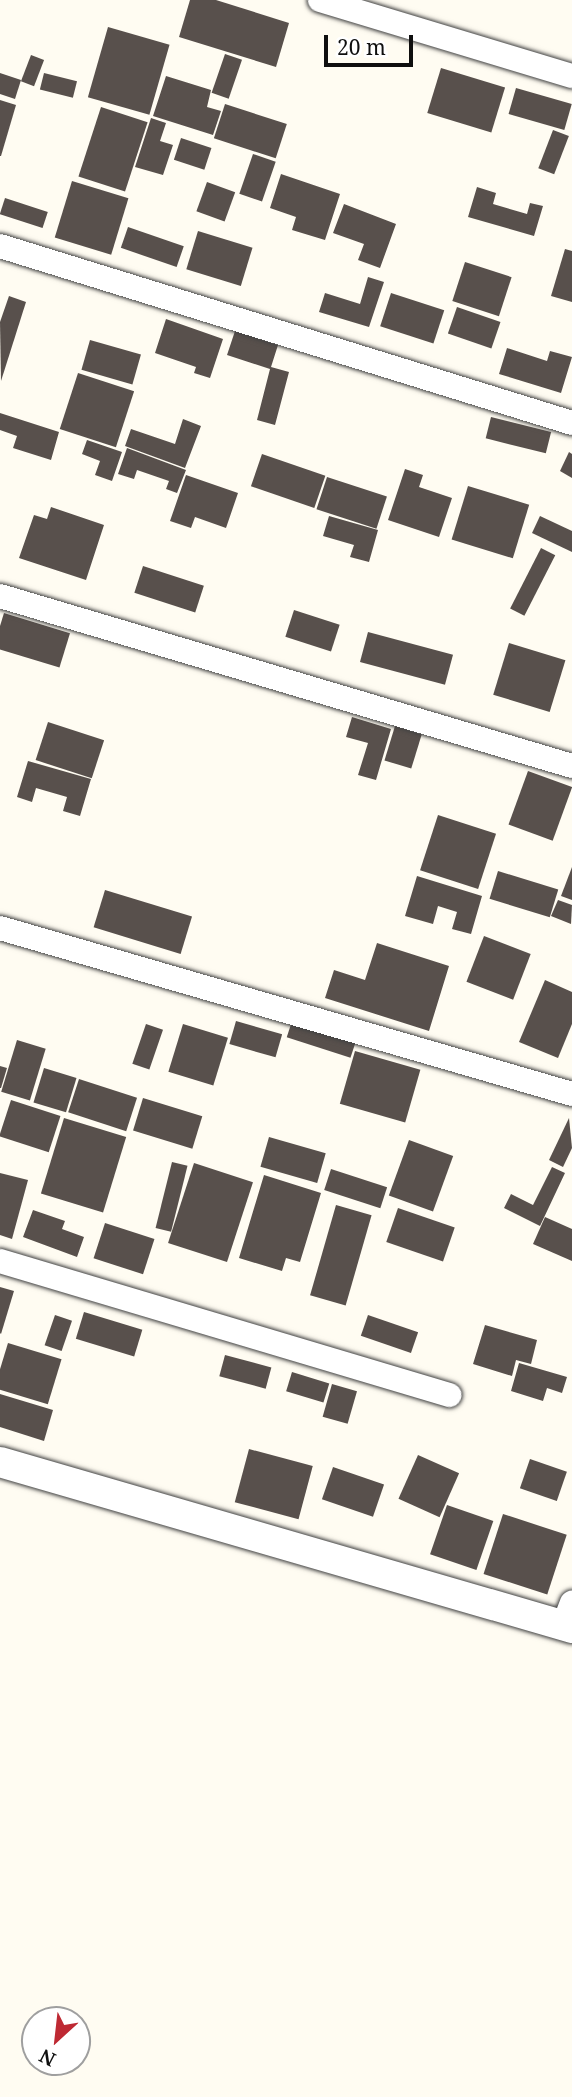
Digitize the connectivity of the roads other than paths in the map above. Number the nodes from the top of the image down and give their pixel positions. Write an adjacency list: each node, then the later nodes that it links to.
1 (320, 0): 2 (street)
2 (572, 76)
3 (0, 246): 4 (street)
4 (572, 424)
5 (0, 596): 6 (street)
6 (572, 765)
7 (0, 928): 8 (street)
8 (572, 1094)
9 (0, 1261): 10 (street)
10 (450, 1395)
11 (0, 1462): 12 (street)
12 (569, 1619)

